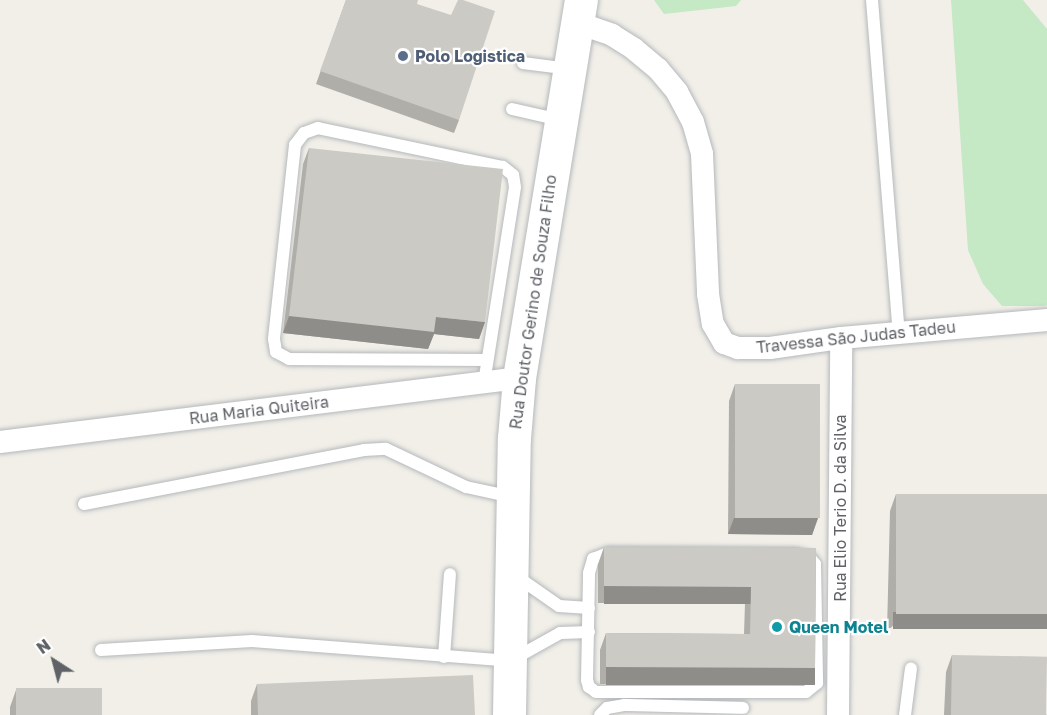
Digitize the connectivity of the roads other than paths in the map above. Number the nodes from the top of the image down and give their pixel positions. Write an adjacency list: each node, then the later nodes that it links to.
1 (872, 0): 8 (lane)
2 (580, 11): 4 (main road, Rua Doutor Gerino de Souza Filho); 9 (street, Travessa São Judas Tadeu)
3 (523, 63): 4 (lane)
4 (570, 69): 6 (main road, Rua Doutor Gerino de Souza Filho)
5 (512, 109): 6 (lane)
6 (561, 120): 11 (main road, Rua Doutor Gerino de Souza Filho)
7 (1047, 320): 8 (street, Travessa São Judas Tadeu)
8 (899, 333): 9 (street, Travessa São Judas Tadeu)
9 (841, 338): 27 (street, Rua Elio Terio D. da Silva)
10 (486, 360): 10 (lane); 12 (lane)
11 (519, 378): 12 (street, Rua Maria Quiteira); 14 (main road, Rua Doutor Gerino de Souza Filho)
12 (484, 383): 13 (street, Rua Maria Quiteira)
13 (0, 442)
14 (513, 498): 15 (lane); 16 (main road, Rua Doutor Gerino de Souza Filho)
15 (84, 504)
16 (512, 573): 18 (lane); 22 (main road, Rua Doutor Gerino de Souza Filho)
17 (450, 574): 21 (lane)
18 (589, 608): 19 (lane); 19 (lane)
19 (589, 632): 22 (lane)
20 (101, 650): 21 (lane)
21 (444, 657): 22 (lane)
22 (510, 661): 25 (main road, Rua Doutor Gerino de Souza Filho)
23 (911, 668): 28 (lane)
24 (743, 708): 26 (lane)
25 (509, 715)
26 (600, 715)
27 (838, 715)
28 (905, 715)

